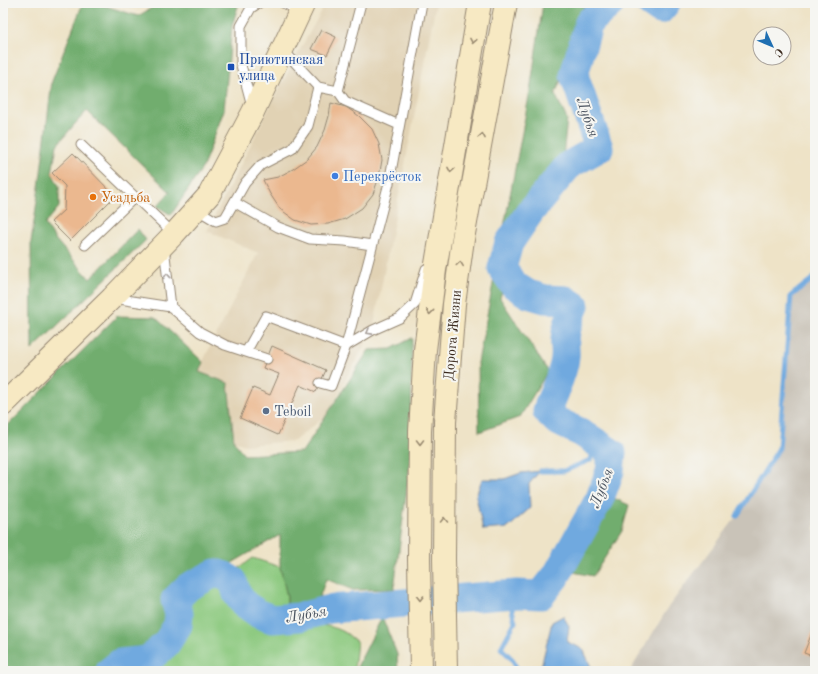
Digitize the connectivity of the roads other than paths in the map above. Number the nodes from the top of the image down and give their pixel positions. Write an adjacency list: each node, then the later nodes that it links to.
1 (258, 3): 10 (lane)
2 (361, 3): 9 (lane)
3 (422, 3): 11 (lane)
4 (480, 3): 16 (main road, Дорога Жизни, one-way to 16)
5 (506, 3): 28 (main road, Дорога Жизни, one-way to 5)
6 (296, 5): 7 (main road)
7 (282, 48): 8 (lane); 10 (main road)
8 (318, 87): 9 (lane); 14 (lane)
9 (338, 91): 11 (lane)
10 (253, 112): 15 (main road)
11 (399, 124): 19 (lane)
12 (81, 145): 13 (lane)
13 (135, 197): 17 (lane); 18 (lane)
14 (234, 202): 15 (lane); 19 (lane)
15 (196, 210): 17 (main road)
16 (443, 218): 22 (lane, one-way to 22); 27 (main road, Дорога Жизни, one-way to 27)
17 (169, 239): 20 (main road); 21 (lane, one-way to 17)
18 (85, 245)
19 (372, 245): 22 (lane)
20 (112, 298): 21 (lane); 26 (main road)
21 (171, 307): 23 (lane)
22 (346, 346): 23 (lane); 25 (lane)
23 (246, 352): 24 (lane)
24 (267, 359)
25 (320, 383)
26 (3, 405)
27 (421, 671)
28 (446, 671)

